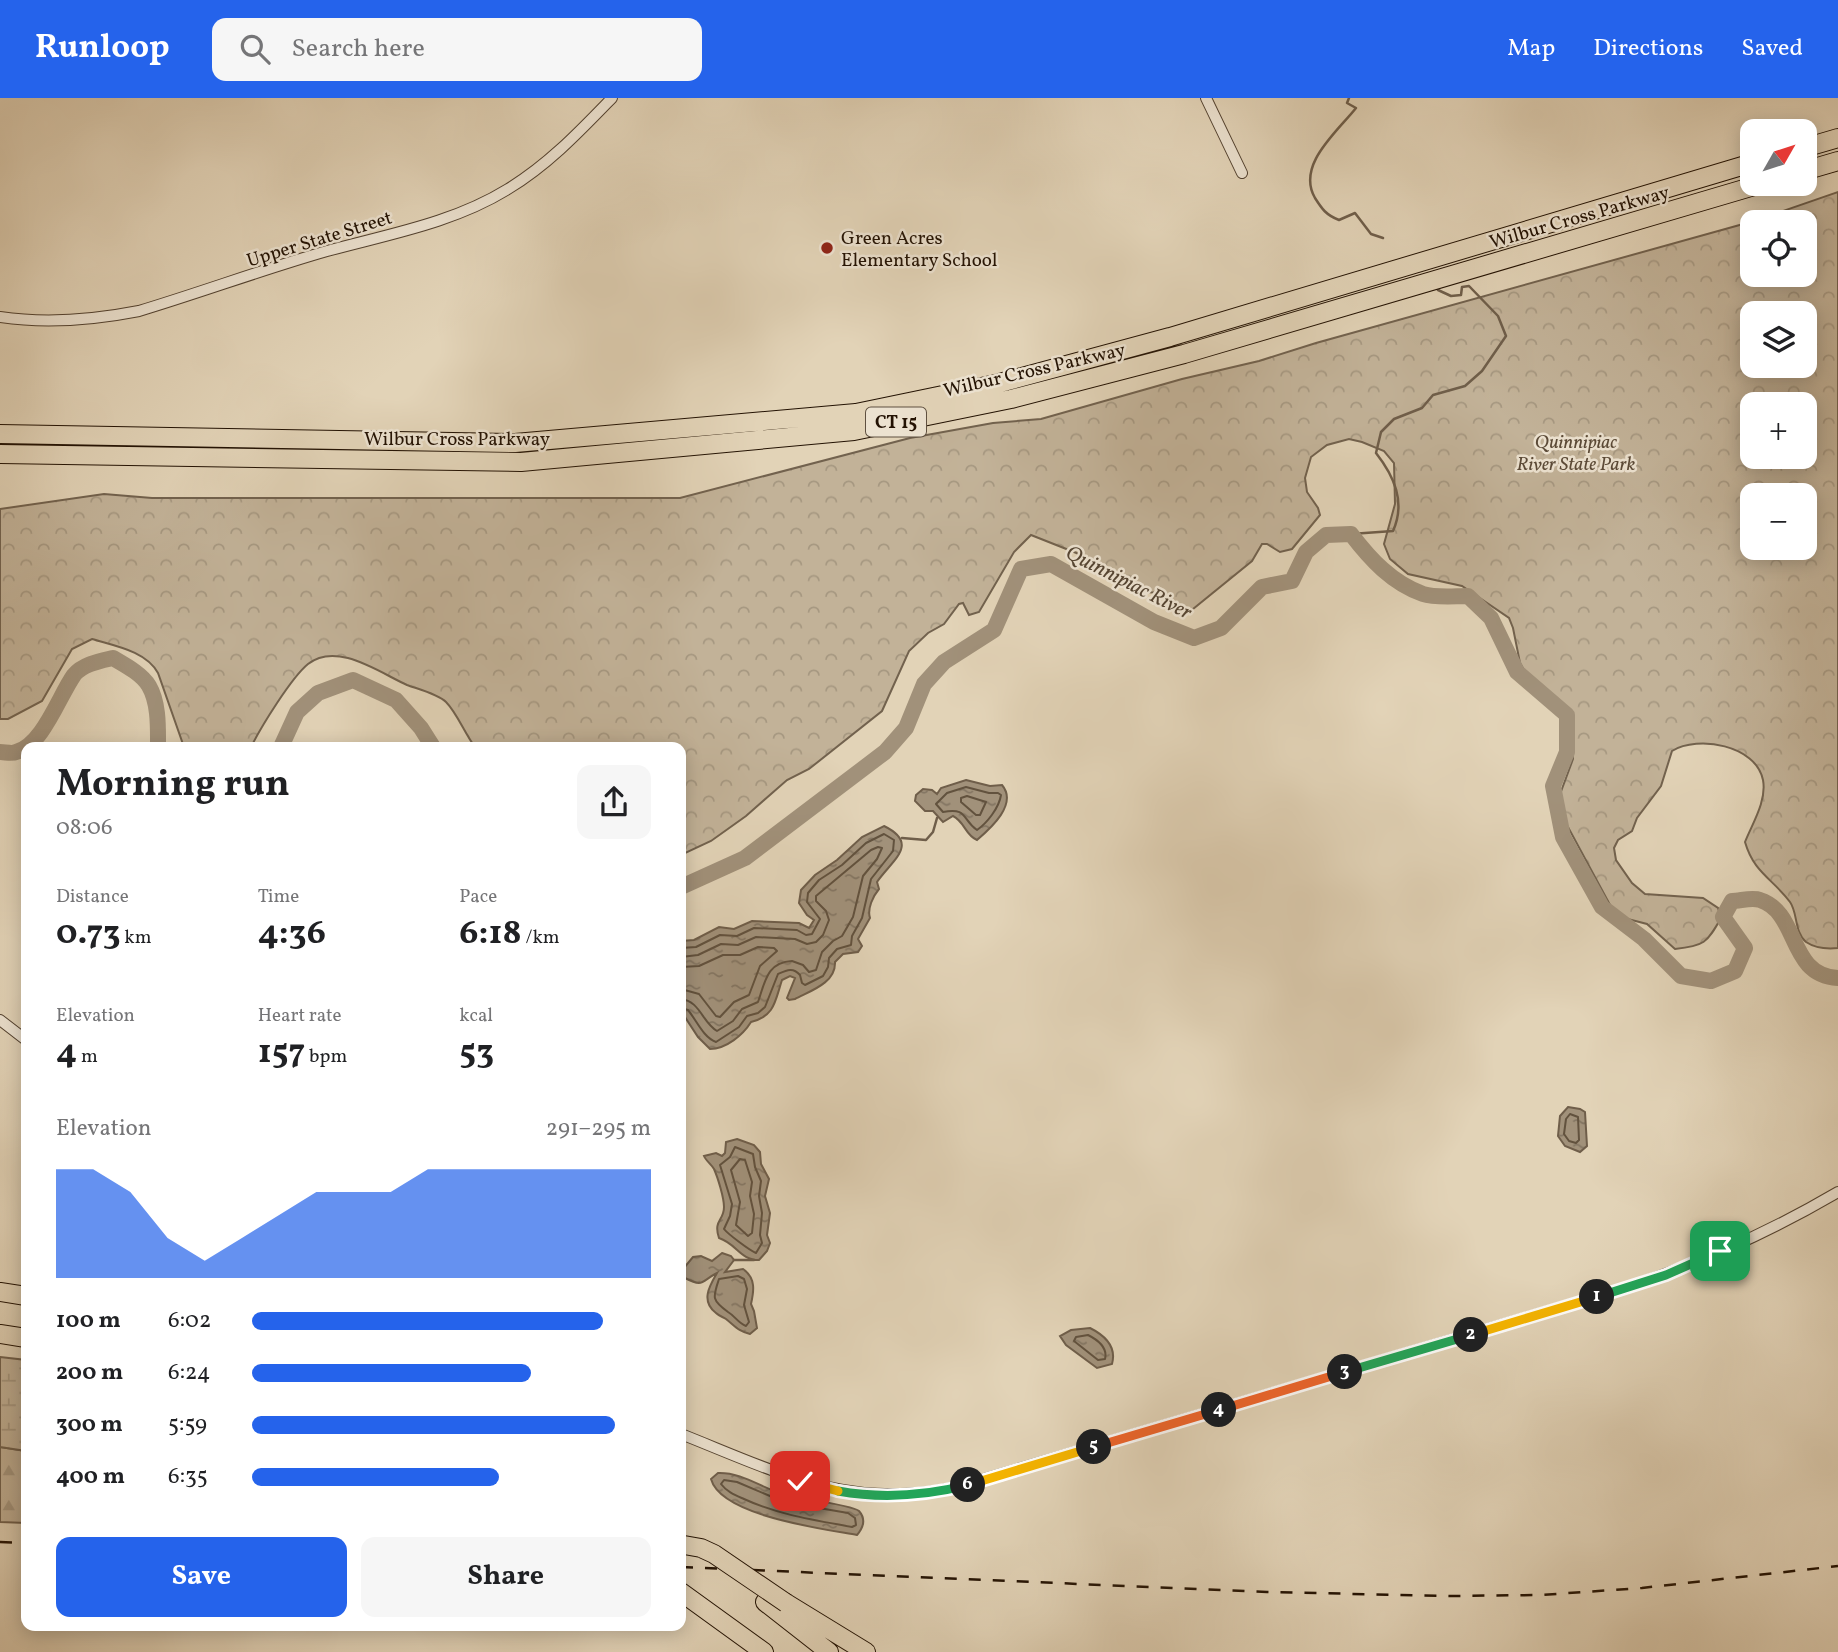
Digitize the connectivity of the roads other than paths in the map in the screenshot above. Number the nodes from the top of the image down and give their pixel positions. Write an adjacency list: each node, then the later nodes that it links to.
1 (612, 98): 10 (street, Upper State Street)
2 (1206, 98): 8 (street)
3 (1838, 138): 4 (highway)
4 (1817, 144)
5 (1838, 161): 7 (highway)
6 (1740, 167): 11 (highway, Wilbur Cross Parkway / CT 15)
7 (1817, 167)
8 (1242, 173)
9 (1740, 190): 12 (highway, Wilbur Cross Parkway / CT 15)
10 (0, 317)
11 (0, 434)
12 (0, 454)
13 (0, 1020): 14 (street)
14 (21, 1036)
15 (1838, 1192): 20 (street)
16 (0, 1292): 17 (highway)
17 (21, 1295)
18 (0, 1334): 19 (highway)
19 (21, 1337)
20 (686, 1436)
21 (686, 1545): 26 (highway, bridge)
22 (686, 1547): 25 (highway)
23 (686, 1596): 24 (highway)
24 (764, 1652)
25 (829, 1652)
26 (866, 1652)

